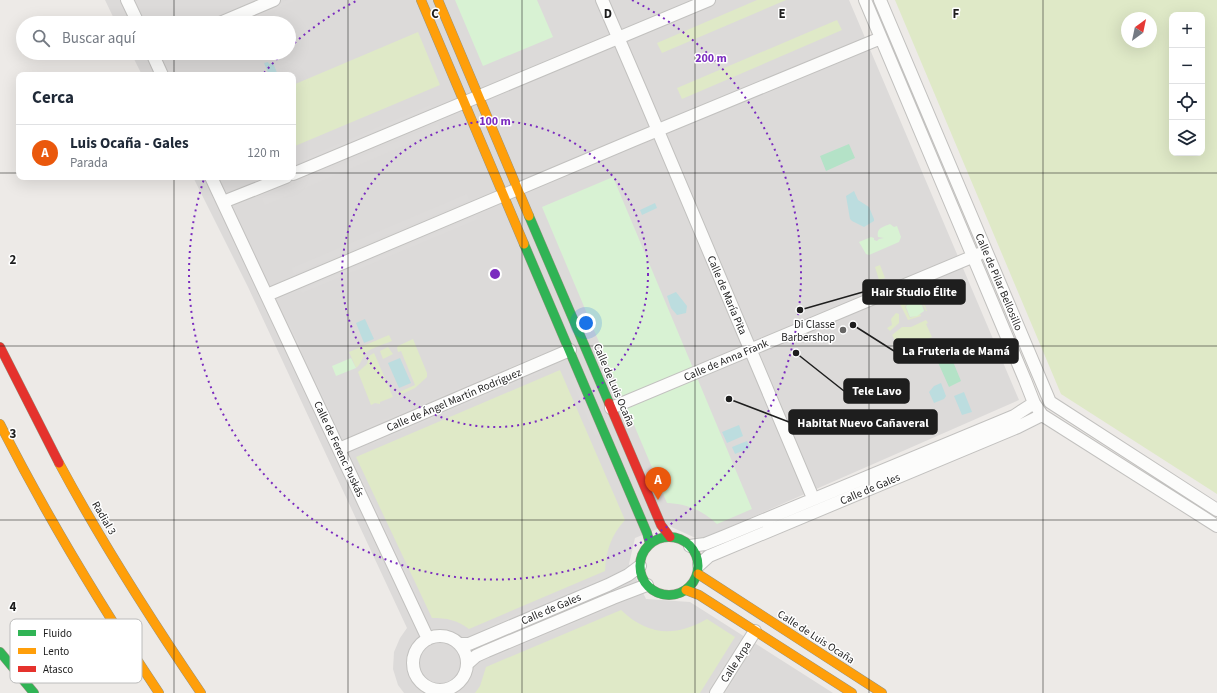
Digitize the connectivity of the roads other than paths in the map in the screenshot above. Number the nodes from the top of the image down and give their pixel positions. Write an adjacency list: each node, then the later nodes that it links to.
1 (127, 0): 9 (street)
2 (274, 0): 10 (street)
3 (421, 0): 16 (main road)
4 (438, 0): 15 (main road, Calle de Luis Ocaña)
5 (602, 0): 11 (street, Calle de María Pita)
6 (709, 0): 11 (street)
7 (865, 0): 12 (street, Calle de Pilar Bellosillo)
8 (880, 0): 24 (street, Calle de Pilar Bellosillo)
9 (135, 16)
10 (236, 16)
11 (619, 38): 15 (street); 17 (street, Calle de María Pita)
12 (881, 38): 17 (street); 25 (street, Calle de Pilar Bellosillo)
13 (155, 60): 14 (street)
14 (161, 72)
15 (479, 97): 16 (street); 21 (main road, Calle de Luis Ocaña)
16 (465, 103): 18 (street); 22 (main road)
17 (658, 130): 21 (street); 29 (street, Calle de María Pita)
18 (296, 173)
19 (212, 180): 23 (street, Calle de Ferenc Puskás)
20 (278, 180): 23 (street)
21 (518, 189): 22 (street); 31 (main road, Calle de Luis Ocaña)
22 (504, 195): 26 (street); 28 (main road)
23 (223, 202): 26 (street, Calle de Ferenc Puskás)
24 (986, 251): 25 (street, Calle de Anna Frank); 36 (street, Calle de Pilar Bellosillo)
25 (973, 256): 29 (street, Calle de Anna Frank); 30 (street, Calle de Pilar Bellosillo)
26 (267, 295): 34 (street, Calle de Ferenc Puskás)
27 (0, 347): 57 (main road, Radial 3)
28 (570, 350): 34 (street, Calle de Ángel Martín Rodríguez); 39 (main road)
29 (750, 350): 31 (street, Calle de Anna Frank); 35 (street, Calle de María Pita)
30 (1034, 403): 32 (street, Calle de Pilar Bellosillo); 35 (street, Calle de Gales)
31 (611, 408): 38 (main road, Calle de Luis Ocaña)
32 (1042, 415): 37 (street, Calle de Pilar Bellosillo); 42 (street, Calle de Gales)
33 (0, 424): 45 (main road)
34 (339, 449): 47 (street, Calle de Ferenc Puskás)
35 (813, 498): 40 (street, Calle de Gales)
36 (1217, 510)
37 (1217, 526)
38 (670, 537): 39 (main road); 40 (main road)
39 (650, 544): 41 (main road)
40 (690, 546): 42 (main road)
41 (640, 566): 43 (main road); 48 (street, Calle de Gales)
42 (698, 570): 44 (main road); 60 (main road, Calle de Luis Ocaña)
43 (647, 585): 44 (main road); 51 (street, Calle de Gales)
44 (686, 590): 46 (main road)
45 (110, 619)
46 (756, 631): 58 (street, Calle Arpa); 59 (main road)
47 (428, 639): 48 (street); 54 (street)
48 (459, 644): 51 (street)
49 (0, 652): 50 (main road)
50 (10, 663)
51 (467, 664): 54 (street)
52 (142, 668): 56 (main road)
53 (26, 683): 55 (main road)
54 (453, 690)
55 (34, 693)
56 (159, 693)
57 (201, 693)
58 (716, 693)
59 (852, 693)
60 (882, 693)

